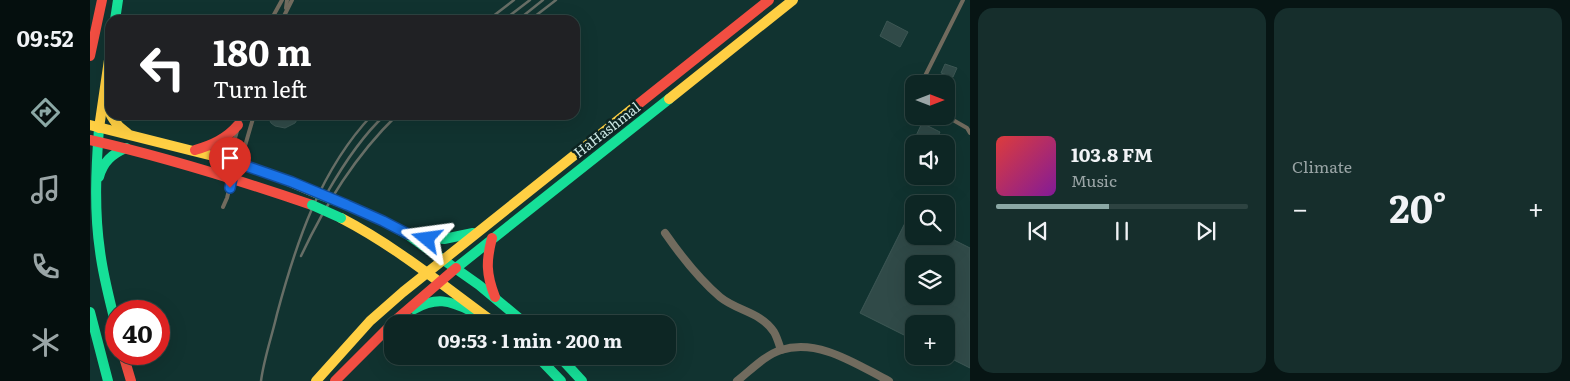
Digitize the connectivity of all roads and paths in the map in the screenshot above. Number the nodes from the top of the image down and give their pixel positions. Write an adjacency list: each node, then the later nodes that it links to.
1 (102, 0): 13 (main road)
2 (119, 0): 9 (main road)
3 (282, 0): 10 (lane)
4 (287, 0): 11 (lane)
5 (292, 0): 12 (lane)
6 (768, 0): 33 (main road, HaHashmal)
7 (793, 0): 36 (main road, HaHashmal)
8 (963, 0): 14 (lane)
9 (115, 15)
10 (273, 15)
11 (283, 15)
12 (284, 15)
13 (90, 56)
14 (926, 75)
15 (105, 86): 16 (main road)
16 (104, 93): 17 (main road); 22 (main road)
17 (105, 97)
18 (112, 120): 24 (main road)
19 (240, 120): 27 (main road); 28 (lane)
20 (253, 120): 29 (lane)
21 (955, 121): 23 (lane)
22 (95, 127): 24 (main road); 25 (main road)
23 (970, 132)
24 (137, 138): 27 (main road)
25 (94, 141): 26 (main road); 31 (main road)
26 (126, 148): 30 (main road); 31 (main road)
27 (193, 151): 28 (main road)
28 (229, 160): 29 (main road); 30 (lane)
29 (240, 164): 30 (lane); 35 (main road, bridge)
30 (232, 178): 32 (lane); 39 (main road, bridge)
31 (97, 188): 42 (main road)
32 (223, 207)
33 (477, 232): 35 (main road); 37 (main road, HaHashmal)
34 (665, 233): 50 (street)
35 (408, 234): 37 (main road)
36 (492, 238): 38 (main road, HaHashmal); 41 (main road)
37 (443, 259): 38 (main road); 39 (main road, HaHashmal)
38 (455, 268): 40 (main road, HaHashmal); 41 (main road)
39 (427, 272): 40 (main road); 56 (main road, HaHashmal)
40 (438, 282): 44 (main road, HaHashmal); 47 (main road)
41 (496, 298): 48 (main road)
42 (110, 300)
43 (90, 312): 54 (main road)
44 (401, 315)
45 (403, 315): 46 (main road)
46 (480, 315)
47 (484, 315)
48 (516, 315)
49 (384, 331): 57 (main road)
50 (781, 350): 60 (street); 61 (street)
51 (126, 365): 55 (main road)
52 (546, 365): 58 (main road)
53 (567, 365): 59 (main road)
54 (108, 381)
55 (130, 381)
56 (316, 381)
57 (335, 381)
58 (561, 381)
59 (582, 381)
60 (737, 381)
61 (889, 381)

